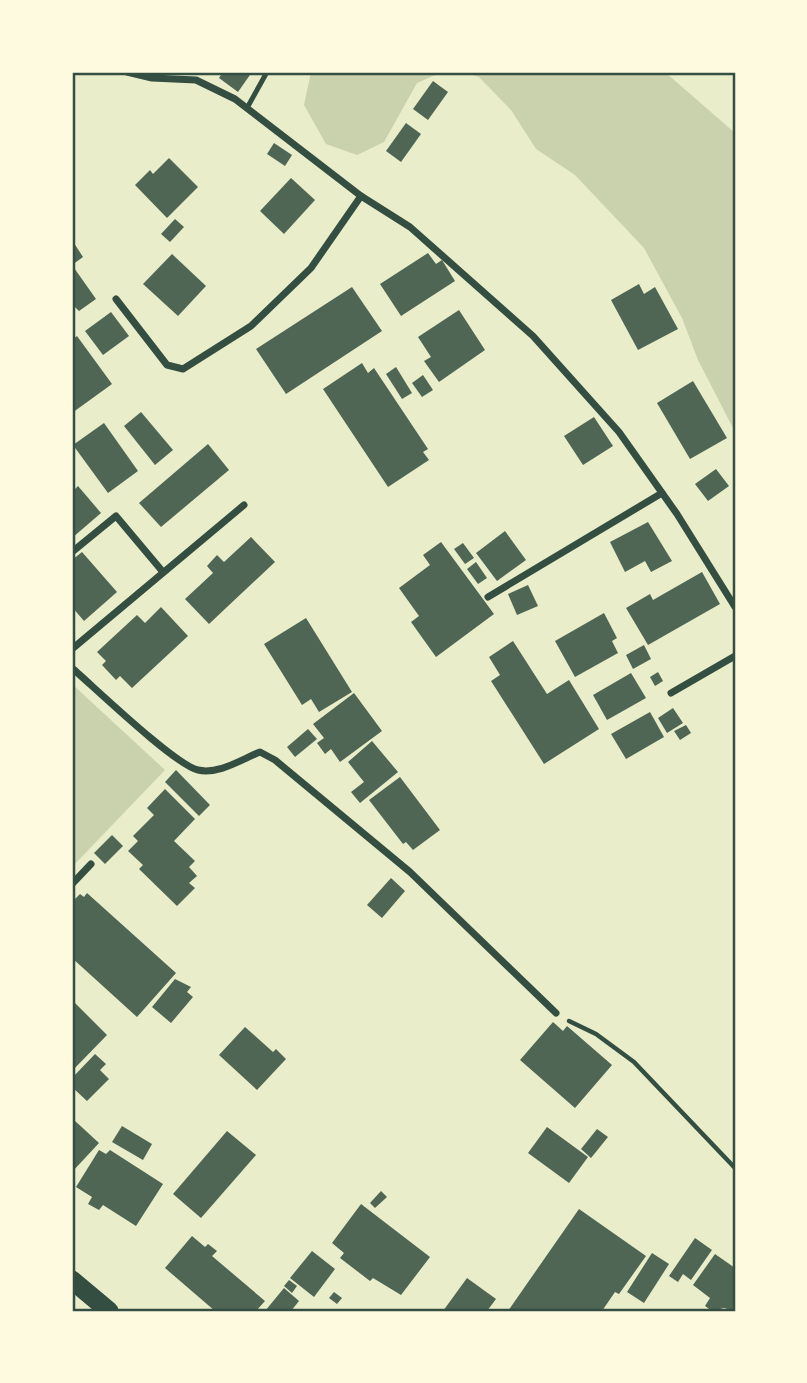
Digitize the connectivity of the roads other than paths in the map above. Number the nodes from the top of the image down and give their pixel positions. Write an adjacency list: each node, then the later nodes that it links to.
1 (127, 72): 3 (street)
2 (267, 72): 3 (lane)
3 (247, 108): 4 (street)
4 (361, 196): 5 (street); 6 (street)
5 (116, 299)
6 (662, 493): 10 (street); 11 (street)
7 (244, 505): 9 (street)
8 (72, 552): 9 (street)
9 (163, 572): 12 (street)
10 (488, 597)
11 (735, 607)
12 (72, 649)
13 (735, 656): 15 (street)
14 (72, 668): 18 (street)
15 (671, 693)
16 (91, 864): 17 (street)
17 (72, 884)
18 (556, 1013)
19 (72, 1280): 20 (highway)
20 (109, 1311)

